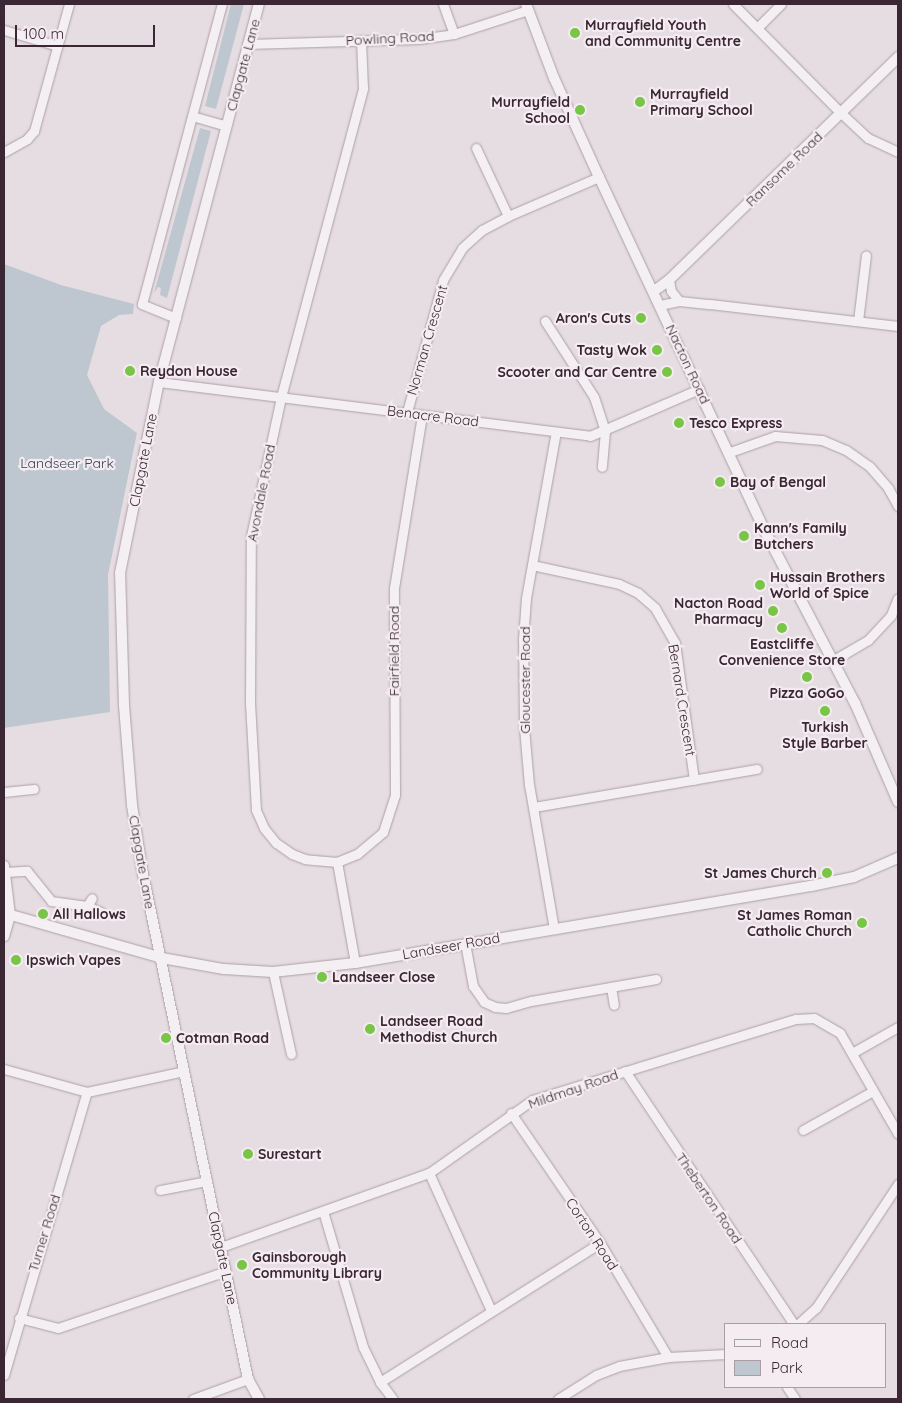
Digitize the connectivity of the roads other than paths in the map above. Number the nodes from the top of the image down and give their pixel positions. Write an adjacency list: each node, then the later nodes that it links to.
1 (69, 4): 13 (street)
2 (222, 4): 16 (street)
3 (259, 4): 12 (street, Clapgate Lane)
4 (443, 4): 10 (street)
5 (733, 4): 8 (street)
6 (781, 4): 8 (street)
7 (527, 7): 10 (street, Powling Road); 21 (street, Nacton Road)
8 (758, 26): 15 (street)
9 (4, 30): 13 (street)
10 (454, 34): 11 (street, Powling Road)
11 (361, 40): 12 (street, Powling Road); 34 (street, Avondale Road)
12 (247, 44): 17 (street, Clapgate Lane)
13 (58, 46): 19 (street)
14 (898, 57): 15 (street, Ransome Road)
15 (841, 114): 20 (street); 24 (street, Ransome Road)
16 (192, 116): 17 (street, Clapgate Lane); 28 (street)
17 (226, 126): 28 (street, Clapgate Lane)
18 (476, 148): 22 (street)
19 (4, 152)
20 (898, 152)
21 (600, 177): 22 (street, Norman Crescent); 25 (street, Nacton Road)
22 (508, 216): 35 (street, Norman Crescent)
23 (866, 255): 30 (street)
24 (669, 280): 25 (street, Ransome Road); 26 (street)
25 (654, 291): 27 (street, Nacton Road)
26 (679, 301): 27 (street); 30 (street)
27 (660, 305): 33 (street, Nacton Road)
28 (176, 318): 32 (street, Clapgate Lane)
29 (545, 321): 37 (street)
30 (858, 321): 31 (street)
31 (898, 326)
32 (158, 382): 34 (street, Benacre Road); 60 (street, Clapgate Lane)
33 (699, 389): 37 (street, Benacre Road); 39 (street, Nacton Road)
34 (281, 397): 35 (street, Benacre Road); 53 (street, Avondale Road)
35 (407, 412): 36 (street, Benacre Road)
36 (422, 415): 38 (street, Benacre Road); 53 (street, Fairfield Road)
37 (605, 431): 38 (street, Benacre Road); 40 (street)
38 (556, 432): 42 (street, Gloucester Road)
39 (730, 452): 41 (street); 45 (street, Nacton Road)
40 (602, 467)
41 (898, 503)
42 (532, 565): 47 (street, Bernard Crescent); 51 (street, Gloucester Road)
43 (898, 598): 44 (street)
44 (894, 617): 45 (street)
45 (832, 661): 50 (street, Nacton Road)
46 (757, 769): 47 (street)
47 (694, 780): 51 (street)
48 (34, 789): 49 (street)
49 (4, 792)
50 (898, 802)
51 (534, 807): 57 (street, Gloucester Road)
52 (898, 858): 57 (street, Landseer Road)
53 (337, 862): 61 (street)
54 (4, 869): 55 (street); 56 (street)
55 (100, 912)
56 (7, 914): 58 (street); 60 (street, Landseer Road)
57 (554, 929): 59 (street, Landseer Road)
58 (4, 936)
59 (465, 943): 61 (street, Landseer Road); 64 (street)
60 (162, 958): 62 (street, Landseer Road); 70 (street, Clapgate Lane)
61 (355, 963): 62 (street, Landseer Road)
62 (273, 972): 68 (street)
63 (656, 979): 64 (street)
64 (611, 987): 65 (street)
65 (614, 1005)
66 (898, 1026): 67 (street)
67 (852, 1053): 71 (street, Mildmay Road); 72 (street, Mildmay Road)
68 (291, 1054)
69 (4, 1069): 73 (street)
70 (184, 1071): 73 (street); 78 (street, Clapgate Lane)
71 (625, 1071): 74 (street, Mildmay Road); 87 (street, Theberton Road)
72 (873, 1091): 75 (street); 76 (street, Mildmay Road)
73 (87, 1092): 86 (street, Turner Road)
74 (511, 1114): 77 (street, Mildmay Road); 82 (street, Corton Road)
75 (803, 1130)
76 (898, 1134)
77 (430, 1173): 81 (street, Mildmay Road); 85 (street)
78 (207, 1180): 80 (street); 83 (street, Clapgate Lane)
79 (898, 1184): 88 (street)
80 (160, 1190)
81 (323, 1211): 83 (street, Mildmay Road); 93 (street)
82 (600, 1243): 85 (street); 90 (street, Corton Road)
83 (221, 1247): 84 (street, Clapgate Lane)
84 (226, 1271): 86 (street); 92 (street, Clapgate Lane)
85 (491, 1310): 93 (street)
86 (19, 1318): 91 (street, Turner Road)
87 (793, 1323)
88 (799, 1323)
89 (724, 1354): 90 (street)
90 (668, 1357): 98 (street)
91 (4, 1375)
92 (248, 1379): 95 (street); 96 (street, Clapgate Lane)
93 (380, 1382): 97 (street)
94 (788, 1388): 99 (street)
95 (193, 1399)
96 (259, 1399)
97 (393, 1399)
98 (558, 1399)
99 (795, 1399)

